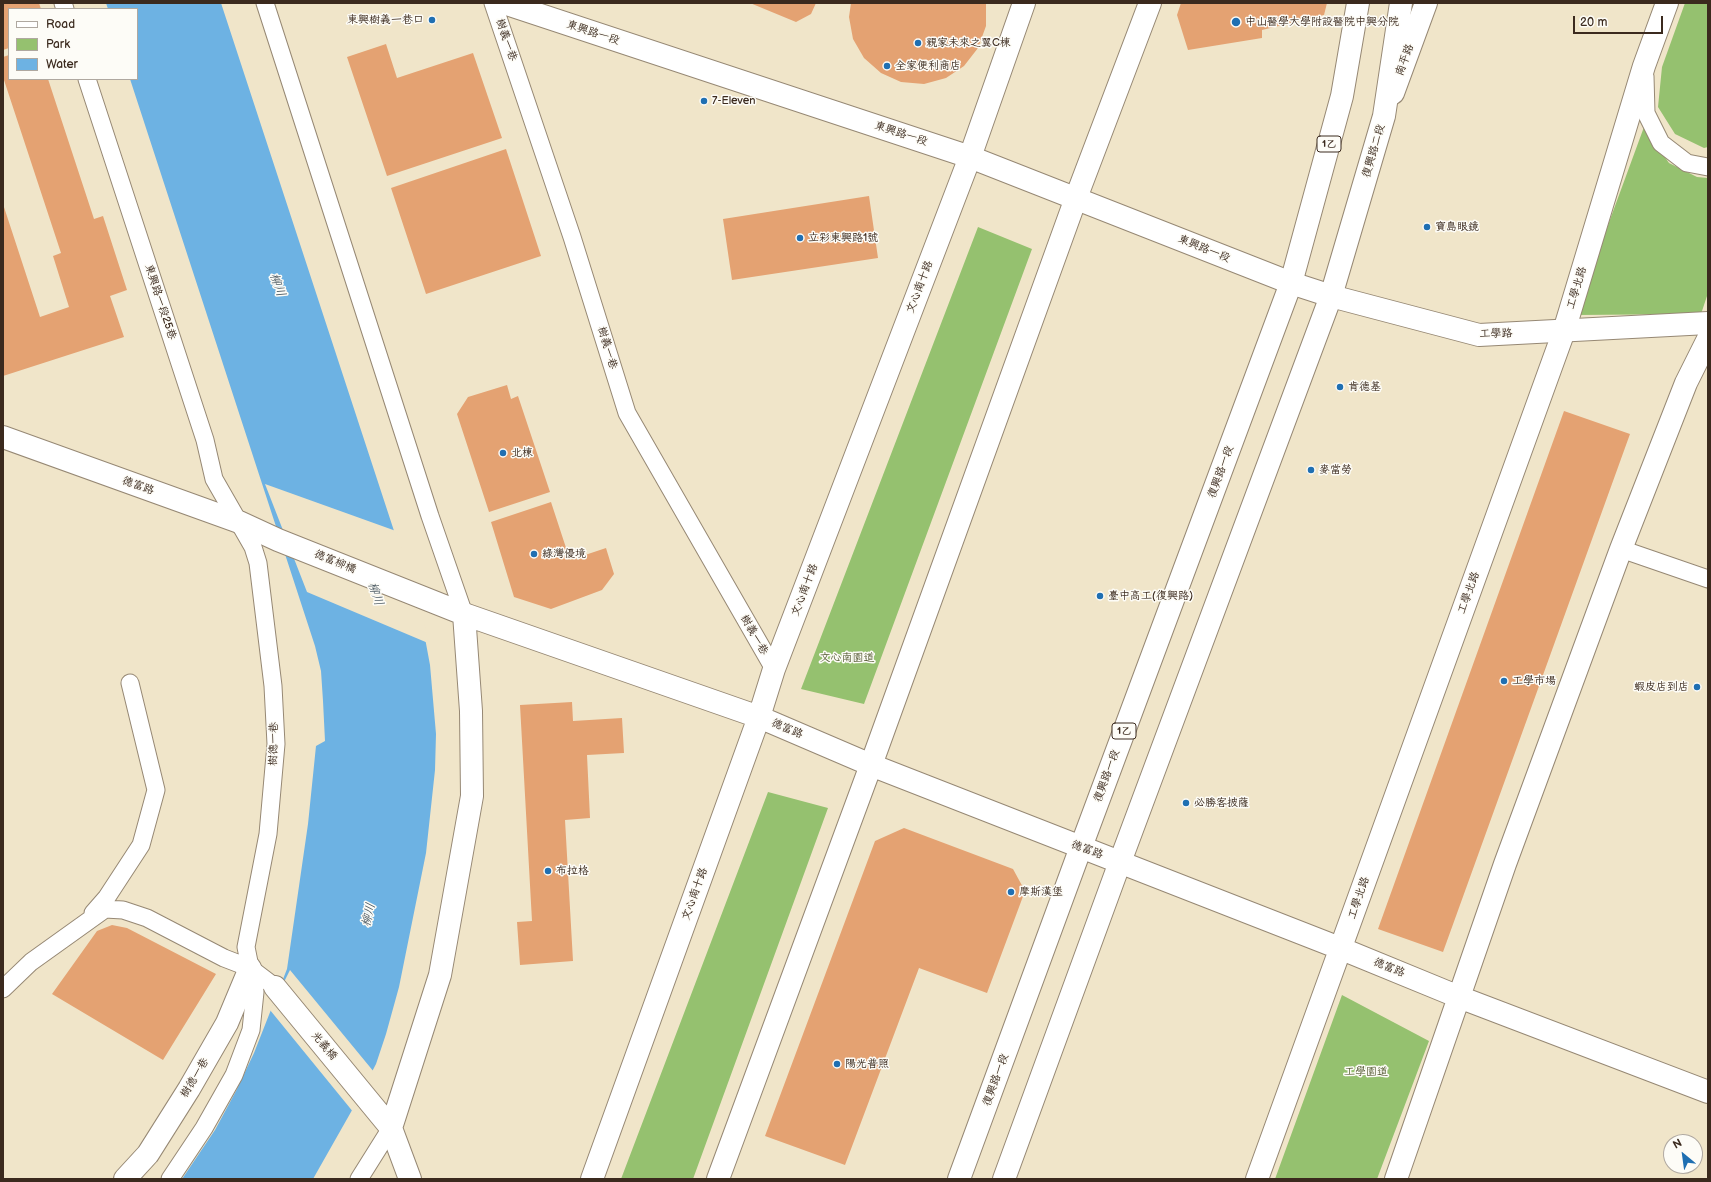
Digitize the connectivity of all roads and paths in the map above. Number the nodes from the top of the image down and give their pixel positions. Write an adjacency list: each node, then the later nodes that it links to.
1 (265, 3): 26 (lane)
2 (493, 3): 27 (lane, 樹義一巷)
3 (504, 3): 13 (street, 東興路一段)
4 (1024, 3): 13 (street, 文心南十路)
5 (1150, 3): 15 (street)
6 (1358, 3): 16 (street, 1乙)
7 (1401, 3): 12 (street, 復興路二段)
8 (1426, 3): 12 (street, 南平路)
9 (1667, 3): 10 (street, 工學北路)
10 (1644, 66): 14 (lane); 19 (street, 工學北路)
11 (87, 80): 22 (lane, 東興路一段25巷)
12 (1384, 116): 17 (street, 復興路二段)
13 (970, 157): 15 (street, 東興路一段); 27 (street, 文心南十路)
14 (1708, 167)
15 (1076, 198): 16 (street, 東興路一段); 30 (street)
16 (1291, 283): 17 (street, 工學路); 31 (street, 復興路一段 / 1乙)
17 (1331, 296): 19 (street, 工學路); 32 (street)
18 (1708, 323): 19 (street, 工學路)
19 (1564, 331): 34 (street, 工學北路)
20 (1708, 339): 24 (street)
21 (3, 437): 22 (street, 德富路)
22 (239, 522): 23 (street, 德富路); 35 (lane, 樹德一巷)
23 (273, 537): 26 (street, 德富柳橋)
24 (1622, 549): 25 (lane); 38 (street)
25 (1708, 580)
26 (464, 614): 29 (street, 德富路); 40 (street)
27 (774, 669): 29 (street, 文心南十路)
28 (130, 683): 33 (lane)
29 (759, 717): 30 (street, 德富路); 45 (street, 文心南十路)
30 (871, 765): 31 (street, 德富路); 46 (street)
31 (1081, 847): 32 (street, 德富路); 47 (street, 復興路一段 / 1乙)
32 (1120, 862): 34 (street, 德富路); 48 (street)
33 (79, 928): 35 (lane); 37 (lane)
34 (1342, 949): 38 (street, 德富路); 49 (street, 工學北路)
35 (250, 968): 36 (lane); 41 (street, 樹德一巷); 42 (lane, 樹德一巷)
36 (275, 987): 40 (street, 光義橋)
37 (3, 988)
38 (1459, 997): 39 (street, 德富路); 50 (street)
39 (1708, 1092)
40 (391, 1128): 43 (lane); 44 (street, 光義橋)
41 (125, 1179)
42 (170, 1179)
43 (359, 1179)
44 (410, 1179)
45 (592, 1179)
46 (718, 1179)
47 (959, 1179)
48 (1004, 1179)
49 (1257, 1179)
50 (1396, 1179)

